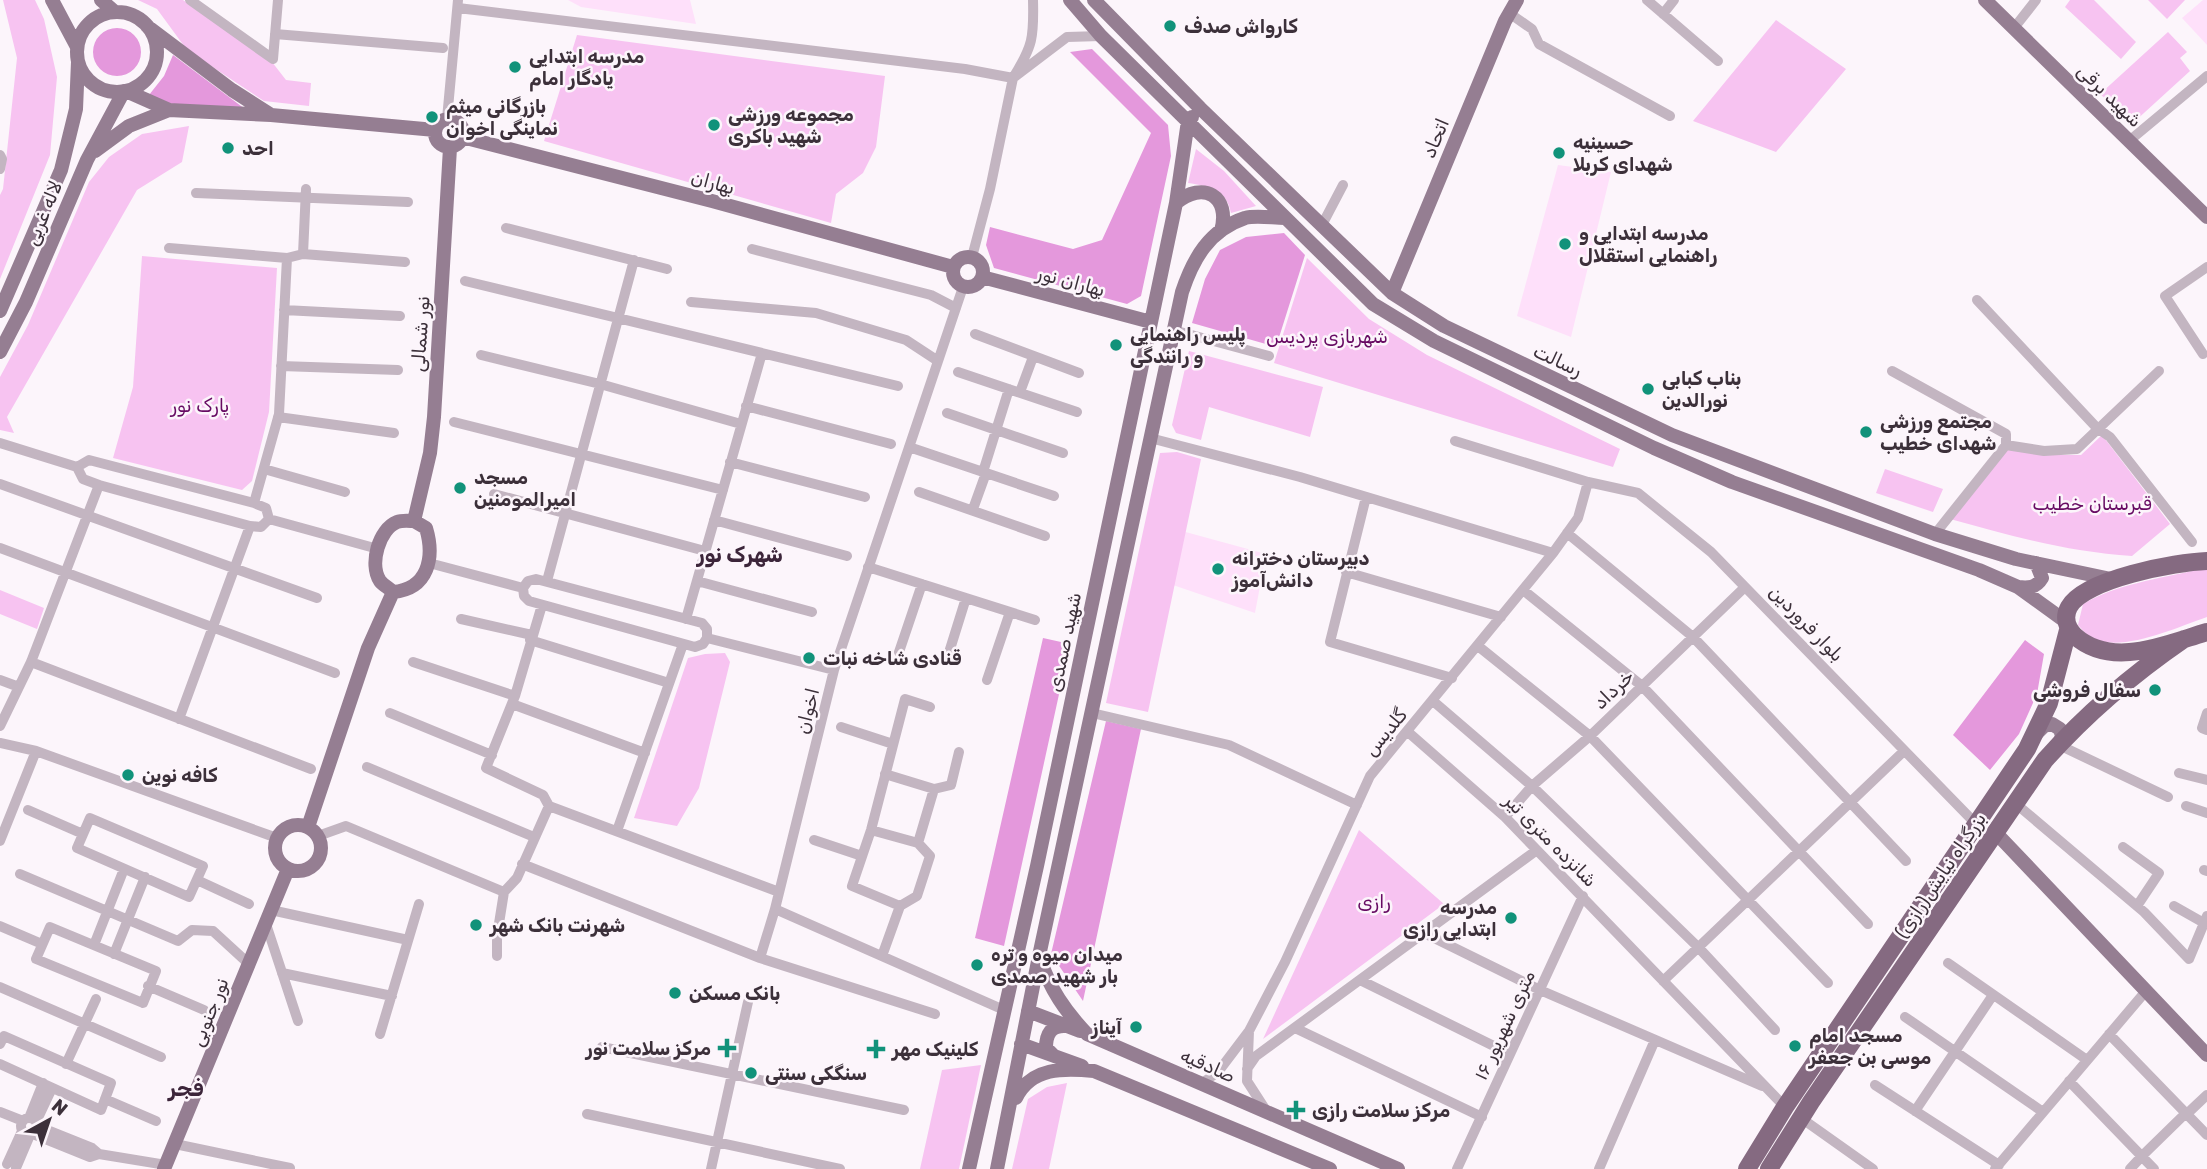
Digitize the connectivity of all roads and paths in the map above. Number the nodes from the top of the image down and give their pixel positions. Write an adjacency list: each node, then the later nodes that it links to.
1 (52, 0): 24 (main road)
2 (101, 0): 15 (main road)
3 (190, 0): 21 (street)
4 (278, 0): 21 (street)
5 (512, 0): 17 (street)
6 (1033, 0): 27 (street)
7 (1070, 0): 22 (main road, رسالت)
8 (1094, 0): 29 (main road, رسالت)
9 (1517, 0): 16 (main road, اتحاد)
10 (1647, 0): 18 (street)
11 (1674, 0): 18 (street)
12 (1985, 0): 20 (main road, شهید برقی)
13 (2036, 0): 20 (street)
14 (458, 4): 17 (street); 33 (street)
15 (115, 12): 19 (main road); 24 (main road)
16 (1509, 13): 32 (street); 65 (main road, اتحاد)
17 (510, 14): 27 (street)
18 (1663, 14): 25 (street)
19 (147, 26): 28 (main road); 31 (main road)
20 (2014, 28): 37 (main road, شهید برقی)
21 (275, 34): 23 (street)
22 (1101, 36): 27 (street); 34 (main road, رسالت)
23 (443, 48)
24 (77, 54): 28 (main road); 70 (main road, لاله غربی)
25 (1717, 61)
26 (2207, 76): 37 (street)
27 (1013, 78): 55 (street)
28 (125, 91): 30 (main road); 40 (main road, لاله غربی)
29 (1200, 108): 34 (main road); 49 (main road, رسالت)
30 (169, 110): 31 (main road); 40 (main road)
31 (271, 115): 35 (main road)
32 (1670, 116)
33 (447, 119): 35 (main road); 36 (main road)
34 (1188, 121): 46 (main road, شهید صمدی); 48 (main road, رسالت)
35 (435, 130): 38 (main road)
36 (462, 137): 38 (main road); 59 (main road, بهاران)
37 (2129, 141): 47 (main road, شهید برقی)
38 (450, 148): 129 (main road, نور شمالی)
39 (0, 155): 41 (street)
40 (87, 160): 76 (main road, لاله غربی)
41 (0, 169)
42 (1343, 185): 49 (street)
43 (306, 193): 44 (street); 45 (street); 54 (street)
44 (196, 194)
45 (408, 202)
46 (1176, 203): 51 (main road); 73 (main road, شهید صمدی)
47 (2207, 217)
48 (1284, 218): 51 (main road); 155 (main road, رسالت)
49 (1322, 225): 65 (main road, رسالت)
50 (506, 228): 57 (street)
51 (1221, 231): 74 (main road)
52 (169, 248): 56 (street)
53 (752, 249): 68 (street)
54 (303, 254): 56 (street); 58 (street)
55 (972, 257): 59 (main road); 62 (main road)
56 (286, 258): 69 (street)
57 (634, 260): 61 (street); 72 (street)
58 (405, 262)
59 (953, 267): 64 (main road)
60 (2207, 267): 78 (street)
61 (667, 269)
62 (982, 277): 64 (main road); 73 (main road, بهاران نور)
63 (466, 281): 72 (street)
64 (963, 287): 68 (street, اخوان)
65 (1392, 293): 132 (main road, رسالت)
66 (1977, 300): 98 (street)
67 (691, 302): 82 (street)
68 (956, 308): 82 (street, اخوان)
69 (284, 310): 71 (street); 83 (street)
70 (0, 312)
71 (400, 316)
72 (618, 318): 77 (street); 89 (street)
73 (1151, 322): 141 (main road, شهید صمدی)
74 (1173, 330): 80 (street); 101 (main road)
75 (975, 334): 81 (street)
76 (0, 352)
77 (762, 353): 90 (street); 92 (street)
78 (2203, 354)
79 (481, 355): 89 (street)
80 (1269, 356)
81 (1033, 357): 88 (street); 91 (street)
82 (938, 361): 106 (street, اخوان)
83 (281, 366): 84 (street); 95 (street)
84 (398, 370)
85 (1892, 371): 105 (street)
86 (2159, 371): 98 (street)
87 (958, 372): 91 (street)
88 (1079, 373)
89 (600, 384): 97 (street); 108 (street)
90 (898, 386)
91 (1014, 390): 93 (street); 99 (street)
92 (746, 406): 97 (street); 104 (street)
93 (1077, 412)
94 (947, 413): 99 (street)
95 (278, 417): 100 (street); 111 (street)
96 (454, 422): 108 (street)
97 (741, 424): 109 (street)
98 (2097, 428): 105 (street); 134 (street)
99 (996, 430): 107 (street); 112 (street)
100 (394, 433)
101 (1150, 438): 122 (street); 144 (main road)
102 (1455, 441): 113 (street, بلوار فروردین)
103 (0, 443): 110 (street)
104 (891, 443)
105 (2006, 445): 132 (street)
106 (909, 447): 112 (street); 146 (street, اخوان)
107 (1063, 453)
108 (582, 454): 116 (street); 125 (street)
109 (730, 462): 116 (street); 121 (street)
110 (77, 467): 115 (street); 123 (street)
111 (264, 469): 117 (street); 123 (street)
112 (984, 473): 120 (street); 124 (street)
113 (1588, 482): 131 (street, گلدیس); 154 (street, بلوار فروردین)
114 (0, 484): 126 (street)
115 (99, 485): 126 (street); 130 (street)
116 (723, 490): 128 (street)
117 (345, 492)
118 (919, 492): 124 (street)
119 (494, 494): 125 (street)
120 (1054, 496)
121 (865, 497)
122 (1366, 497): 138 (street); 148 (street)
123 (254, 503): 127 (street)
124 (973, 509): 133 (street)
125 (566, 513): 137 (street); 152 (street)
126 (87, 515): 147 (street); 149 (street)
127 (269, 519): 130 (street); 136 (street)
128 (714, 520): 137 (street); 140 (street)
129 (414, 521): 136 (main road); 143 (main road)
130 (250, 526): 147 (street)
131 (1567, 533): 138 (street, گلدیس); 175 (street)
132 (1935, 534): 145 (main road, رسالت)
133 (1045, 536)
134 (2192, 542)
135 (0, 548): 149 (street)
136 (378, 549): 158 (main road)
137 (705, 551): 151 (street)
138 (1553, 553): 157 (street, گلدیس)
139 (2207, 553): 142 (main road)
140 (846, 556)
141 (1101, 560): 144 (main road); 161 (main road, شهید صمدی)
142 (2199, 561): 150 (highway, بزرگراه نیایش(رازی))
143 (429, 563): 156 (street); 158 (main road)
144 (1124, 564): 162 (main road)
145 (2036, 564): 150 (main road, رسالت); 155 (main road)
146 (868, 567): 153 (street); 183 (street, اخوان)
147 (234, 568): 159 (street); 171 (street)
148 (1346, 572): 166 (street); 185 (street)
149 (65, 573): 171 (street); 180 (street)
150 (2111, 579): 170 (highway, بزرگراه نیایش(رازی))
151 (697, 581): 164 (street); 168 (street)
152 (547, 582): 156 (street); 168 (street)
153 (922, 584): 160 (street); 179 (street)
154 (1745, 587): 175 (street, خرداد); 208 (street, بلوار فروردین)
155 (2018, 587): 170 (main road, رسالت)
156 (523, 588): 163 (street)
157 (1523, 590): 166 (street, گلدیس); 189 (street)
158 (393, 592): 231 (main road)
159 (317, 598)
160 (966, 598): 165 (street); 182 (street)
161 (1093, 599): 162 (main road); 291 (main road, شهید صمدی)
162 (1116, 601): 195 (main road)
163 (542, 605): 173 (street); 177 (street)
164 (812, 612)
165 (1010, 612): 169 (street); 187 (street)
166 (1501, 617): 178 (street, گلدیس)
167 (461, 619): 173 (street)
168 (686, 619): 174 (street)
169 (1035, 620)
170 (2067, 625): 176 (highway); 202 (highway, بزرگراه نیایش(رازی))
171 (212, 628): 184 (street); 197 (street)
172 (2207, 632): 176 (highway)
173 (531, 637): 188 (street); 191 (street)
174 (707, 638): 177 (street); 183 (street)
175 (1693, 638): 189 (street, خرداد); 220 (street)
176 (2184, 639): 206 (highway, بزرگراه نیایش(رازی))
177 (683, 644): 188 (street)
178 (1478, 646): 185 (street, گلدیس); 203 (street)
179 (899, 652)
180 (31, 662): 190 (street); 197 (street)
181 (413, 662): 191 (street)
182 (946, 662)
183 (834, 670): 251 (street, اخوان)
184 (335, 673)
185 (1452, 677): 192 (street, گلدیس)
186 (0, 680): 190 (street)
187 (987, 680)
188 (669, 683): 210 (street)
189 (1642, 686): 203 (street, خرداد); 241 (street)
190 (19, 687): 198 (street)
191 (513, 700): 210 (street); 211 (street)
192 (1433, 701): 201 (street, گلدیس); 217 (street)
193 (930, 707): 205 (street)
194 (390, 713): 211 (street)
195 (1092, 713): 222 (street); 274 (main road)
196 (2207, 713): 200 (street)
197 (178, 719): 213 (street)
198 (0, 726)
199 (841, 727): 205 (street)
200 (2207, 730)
201 (1408, 732): 222 (street, گلدیس); 227 (street, شانزده متری تیر)
202 (2036, 734): 206 (main road); 228 (highway, بزرگراه نیایش(رازی))
203 (1590, 736): 217 (street, خرداد); 253 (street)
204 (0, 743): 207 (street)
205 (893, 744): 215 (street)
206 (2059, 745): 219 (street); 221 (highway, بزرگراه نیایش(رازی))
207 (36, 751): 235 (street); 237 (street)
208 (1904, 751): 220 (street); 228 (street, بلوار فروردین)
209 (959, 752): 218 (street)
210 (645, 754): 230 (street)
211 (492, 755): 223 (street)
212 (367, 767): 234 (street)
213 (311, 769)
214 (2179, 773): 216 (street)
215 (885, 774): 218 (street); 229 (street)
216 (2207, 780)
217 (1532, 786): 227 (street, خرداد); 270 (street)
218 (934, 789): 238 (street)
219 (2168, 797)
220 (1849, 803): 241 (street); 243 (street)
221 (2015, 803): 232 (highway, بزرگراه نیایش(رازی)); 257 (street)
222 (1357, 805): 300 (street, گلدیس)
223 (549, 806): 230 (street); 234 (street)
224 (2186, 806): 226 (street)
225 (27, 810): 233 (street)
226 (2207, 813)
227 (1505, 817): 240 (street, شانزده متری تیر)
228 (1976, 825): 326 (highway, بزرگراه نیایش(رازی))
229 (871, 830): 238 (street); 242 (street)
230 (617, 831): 251 (street)
231 (313, 832): 235 (main road); 246 (main road); 250 (street)
232 (1995, 832): 285 (main road); 337 (highway, بزرگراه نیایش(رازی))
233 (83, 834): 245 (street); 249 (street)
234 (534, 836): 244 (street)
235 (277, 838): 246 (main road)
236 (814, 840): 242 (street)
237 (0, 841)
238 (918, 843): 256 (street)
239 (2123, 847): 257 (street)
240 (1537, 850): 252 (street, شانزده متری تیر); 266 (street)
241 (1800, 850): 253 (street); 264 (street)
242 (862, 856): 256 (street)
243 (1906, 860)
244 (522, 864): 250 (street); 275 (street)
245 (124, 869): 248 (street); 260 (street)
246 (288, 869): 261 (main road, نور جنوبی)
247 (20, 874): 260 (street)
248 (145, 877): 249 (street); 262 (street)
249 (197, 880): 254 (street)
250 (504, 892): 272 (street)
251 (779, 892): 259 (street, اخوان)
252 (1583, 896): 280 (street, شانزده متری تیر); 284 (street, ۱۶ متری شهریور)
253 (1748, 900): 270 (street); 281 (street)
254 (249, 904)
255 (419, 904): 267 (street)
256 (900, 906): 273 (street)
257 (2137, 906): 263 (street)
258 (2174, 906): 263 (street)
259 (775, 908): 273 (street); 275 (street, اخوان)
260 (107, 911): 262 (street); 269 (street)
261 (269, 917): 267 (street); 277 (main road, نور جنوبی); 278 (street)
262 (127, 919): 271 (street); 277 (street)
263 (2206, 920)
264 (1868, 924)
265 (0, 926): 268 (street)
266 (1424, 933): 279 (street); 284 (street)
267 (408, 940): 287 (street)
268 (42, 944): 269 (street); 282 (street)
269 (94, 945): 271 (street)
270 (1698, 947): 280 (street); 299 (street)
271 (114, 954): 282 (street)
272 (497, 956)
273 (882, 956): 291 (street)
274 (1039, 956): 292 (main road); 302 (main road, صادقیه)
275 (760, 958): 293 (street)
276 (1948, 963): 286 (street)
277 (249, 964): 342 (main road, نور جنوبی)
278 (282, 973): 287 (street); 295 (street)
279 (1360, 980): 298 (street); 309 (street)
280 (1663, 981): 323 (street, شانزده متری تیر)
281 (1828, 983)
282 (148, 986): 290 (street)
283 (0, 987): 296 (street)
284 (1540, 990): 304 (street); 309 (street, ۱۶ متری شهریور)
285 (2146, 991): 303 (street); 311 (main road)
286 (1993, 995): 308 (street); 313 (street)
287 (392, 996): 301 (street)
288 (96, 999): 296 (street)
289 (748, 1002): 318 (street)
290 (204, 1010)
291 (1004, 1010): 350 (main road, شهید صمدی)
292 (1028, 1011): 297 (main road); 306 (main road)
293 (935, 1014)
294 (1905, 1017): 308 (street)
295 (298, 1021)
296 (84, 1024): 312 (street); 315 (street)
297 (1067, 1026): 302 (main road); 310 (main road)
298 (1295, 1028): 316 (street); 335 (street)
299 (1775, 1030)
300 (1249, 1031): 316 (street); 320 (street)
301 (380, 1034)
302 (1087, 1034): 320 (main road, صادقیه)
303 (2109, 1034): 313 (street); 333 (street)
304 (1655, 1040): 323 (street); 355 (street)
305 (0, 1044): 315 (street)
306 (1021, 1044): 310 (main road); 330 (main road)
307 (602, 1047): 318 (street)
308 (1955, 1051): 328 (street); 332 (street)
309 (1510, 1054): 335 (street, ۱۶ متری شهریور)
310 (1053, 1055): 317 (main road)
311 (2207, 1055)
312 (161, 1057)
313 (2087, 1060): 319 (street)
314 (0, 1064): 322 (street)
315 (66, 1064): 325 (street)
316 (1247, 1069): 331 (street)
317 (1094, 1071): 330 (main road); 352 (main road)
318 (732, 1074): 327 (street); 341 (street)
319 (2069, 1081): 332 (street); 343 (street)
320 (1202, 1083): 331 (main road, صادقیه)
321 (1875, 1085): 328 (street)
322 (47, 1086): 325 (street); 339 (street)
323 (1767, 1088): 326 (street, شانزده متری تیر)
324 (2207, 1095): 333 (street)
325 (105, 1099): 338 (street)
326 (1785, 1107): 356 (highway, بزرگراه نیایش(رازی))
327 (904, 1110)
328 (1915, 1111): 346 (street)
329 (0, 1112): 339 (street)
330 (1009, 1112): 351 (main road)
331 (1266, 1112): 353 (main road, صادقیه)
332 (2043, 1112): 346 (street)
333 (2189, 1112): 340 (street); 343 (street)
334 (587, 1114): 341 (street)
335 (1482, 1117): 354 (street, ۱۶ متری شهریور)
336 (0, 1118): 339 (street)
337 (1801, 1118): 357 (highway, بزرگراه نیایش(رازی)); 358 (street)
338 (156, 1121)
339 (29, 1127): 344 (street); 345 (street)
340 (2207, 1135)
341 (717, 1142): 348 (street); 349 (street)
342 (175, 1144): 345 (main road, نور جنوبی); 347 (street)
343 (2143, 1155): 359 (street); 360 (street)
344 (11, 1165)
345 (165, 1167)
346 (1997, 1167)
347 (290, 1168)
348 (711, 1169)
349 (840, 1169)
350 (969, 1169)
351 (997, 1169)
352 (1330, 1169)
353 (1398, 1169)
354 (1457, 1169)
355 (1598, 1169)
356 (1746, 1169)
357 (1769, 1169)
358 (1872, 1169)
359 (2130, 1169)
360 (2154, 1169)

